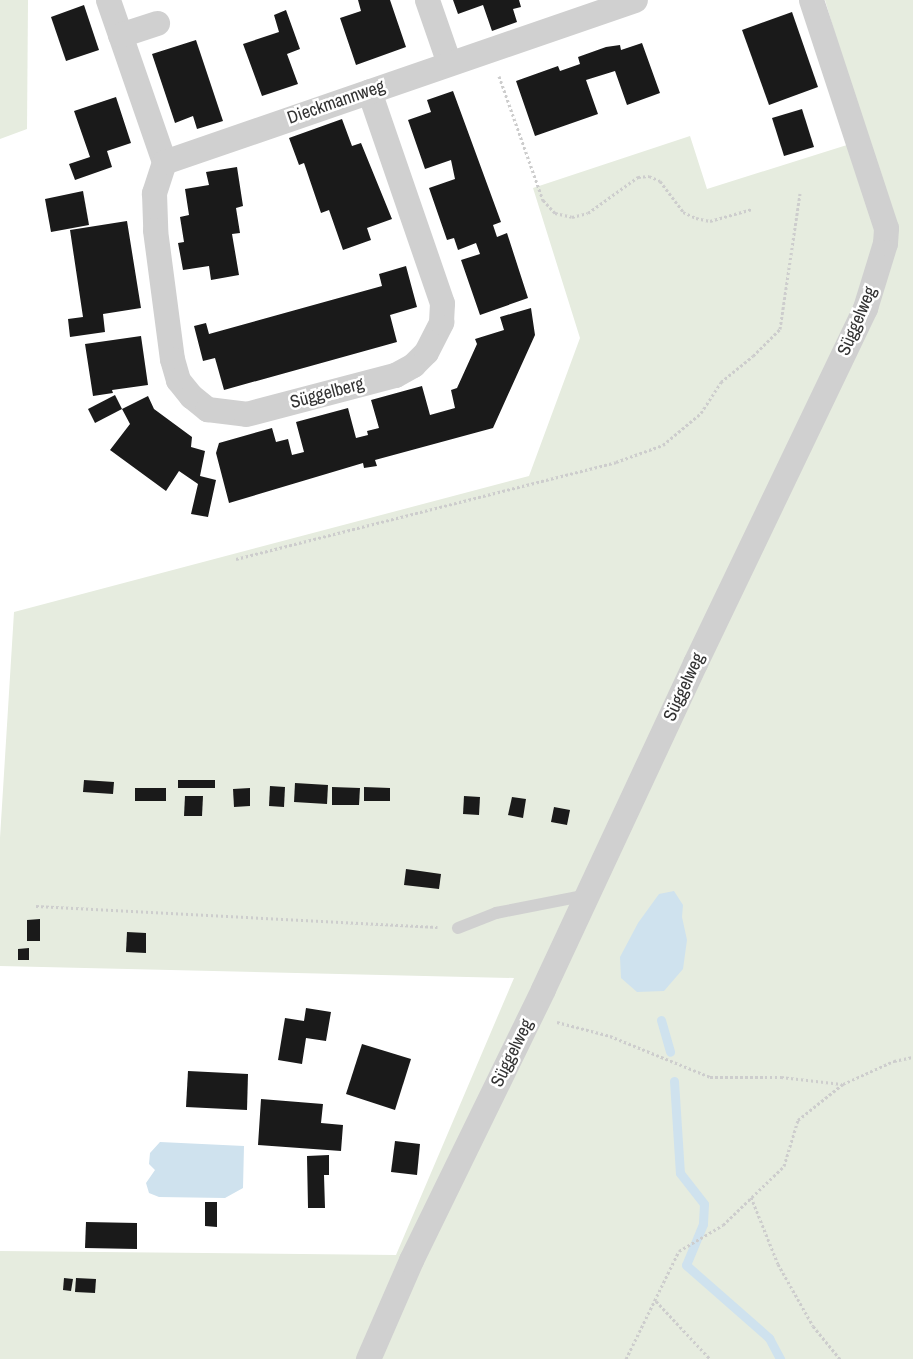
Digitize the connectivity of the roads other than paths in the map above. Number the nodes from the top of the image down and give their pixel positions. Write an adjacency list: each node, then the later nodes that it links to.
1 (108, 0): 6 (street)
2 (427, 0): 7 (street)
3 (635, 0): 7 (street, Dieckmannweg)
4 (811, 0): 10 (street, Süggelweg)
5 (157, 23): 6 (street)
6 (120, 35): 9 (street)
7 (449, 63): 8 (street, Dieckmannweg)
8 (369, 91): 9 (street, Dieckmannweg); 9 (street, Süggelberg)
9 (164, 162)
10 (588, 895): 11 (lane); 12 (street, Süggelweg)
11 (458, 928)
12 (368, 1359)

